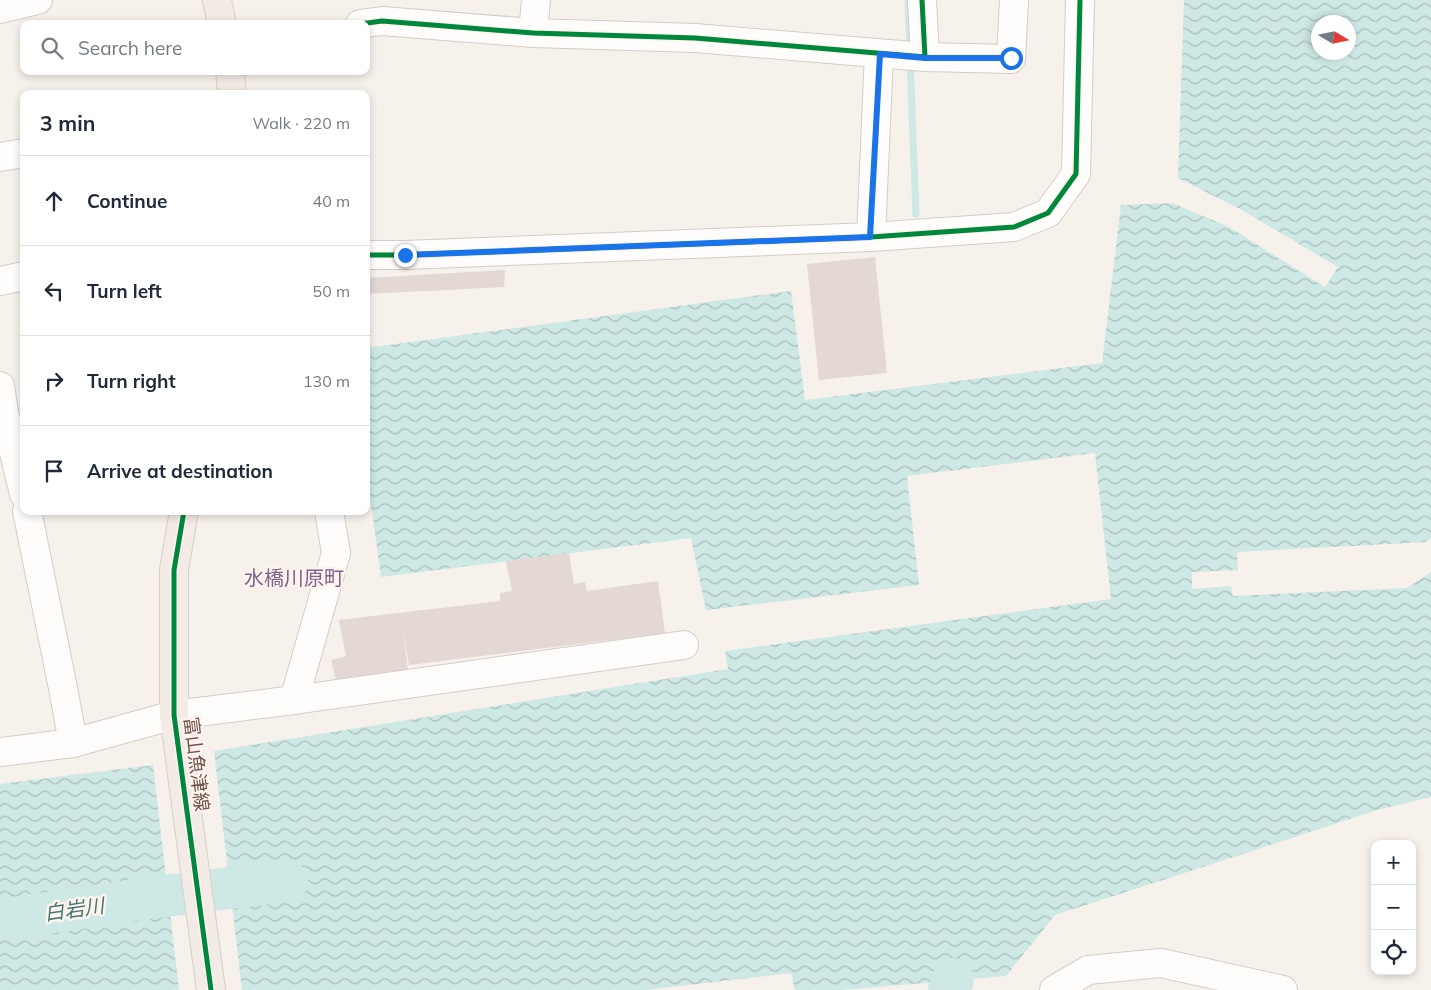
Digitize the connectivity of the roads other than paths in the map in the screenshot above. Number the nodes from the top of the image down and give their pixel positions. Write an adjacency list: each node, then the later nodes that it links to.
1 (38, 0): 7 (street)
2 (217, 0): 8 (main road)
3 (536, 0): 10 (street)
4 (922, 0): 12 (street)
5 (1014, 0): 12 (street)
6 (1080, 0): 17 (street)
7 (0, 9)
8 (221, 20)
9 (370, 23): 10 (street)
10 (533, 33): 11 (street)
11 (880, 54): 12 (street); 17 (street)
12 (925, 58)
13 (230, 75): 14 (main road)
14 (232, 90)
15 (20, 154): 16 (street)
16 (0, 157)
17 (870, 237): 18 (street)
18 (370, 254)
19 (20, 277): 20 (street)
20 (0, 281)
21 (0, 386): 22 (street)
22 (20, 478)
23 (28, 515): 29 (street)
24 (183, 515): 28 (main road, 富山魚津線)
25 (330, 515): 27 (street)
26 (684, 645): 27 (street)
27 (294, 700): 28 (street)
28 (176, 728): 29 (street); 33 (main road, 富山魚津線)
29 (73, 742): 30 (street)
30 (0, 752)
31 (1123, 978): 32 (street); 34 (street)
32 (1209, 982): 35 (street)
33 (211, 990)
34 (1054, 990)
35 (1283, 990)

